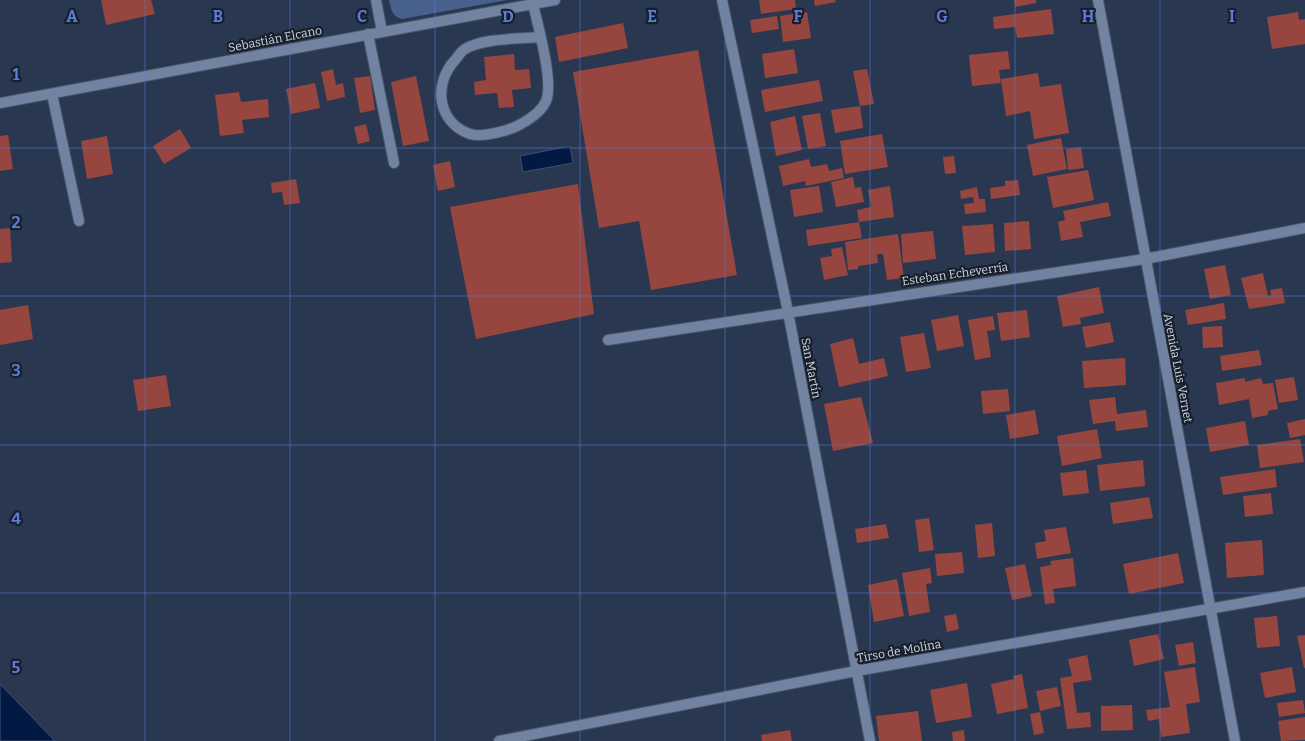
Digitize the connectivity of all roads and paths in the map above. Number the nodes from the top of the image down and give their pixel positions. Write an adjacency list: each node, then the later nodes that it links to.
1 (376, 0): 6 (street)
2 (556, 0): 5 (street, Sebastián Elcano)
3 (722, 0): 15 (street, San Martín)
4 (1098, 0): 14 (street, Avenida Luis Vernet)
5 (533, 4): 6 (street, Sebastián Elcano); 8 (street)
6 (382, 32): 7 (street, Sebastián Elcano)
7 (368, 34): 9 (street, Sebastián Elcano); 11 (street)
8 (540, 37): 8 (street)
9 (52, 94): 10 (street, Sebastián Elcano); 12 (street)
10 (0, 103)
11 (394, 163)
12 (79, 221)
13 (1305, 228): 14 (street, Esteban Echeverría)
14 (1145, 259): 15 (street, Esteban Echeverría); 18 (street, Avenida Luis Vernet)
15 (788, 312): 16 (street, Esteban Echeverría); 19 (street, San Martín)
16 (608, 340)
17 (1305, 592): 18 (street, Tirso de Molina)
18 (1211, 609): 19 (street, Tirso de Molina); 22 (street, Avenida Luis Vernet)
19 (856, 671): 20 (street, Tirso de Molina); 21 (street, San Martín)
20 (499, 741)
21 (870, 741)
22 (1235, 741)

